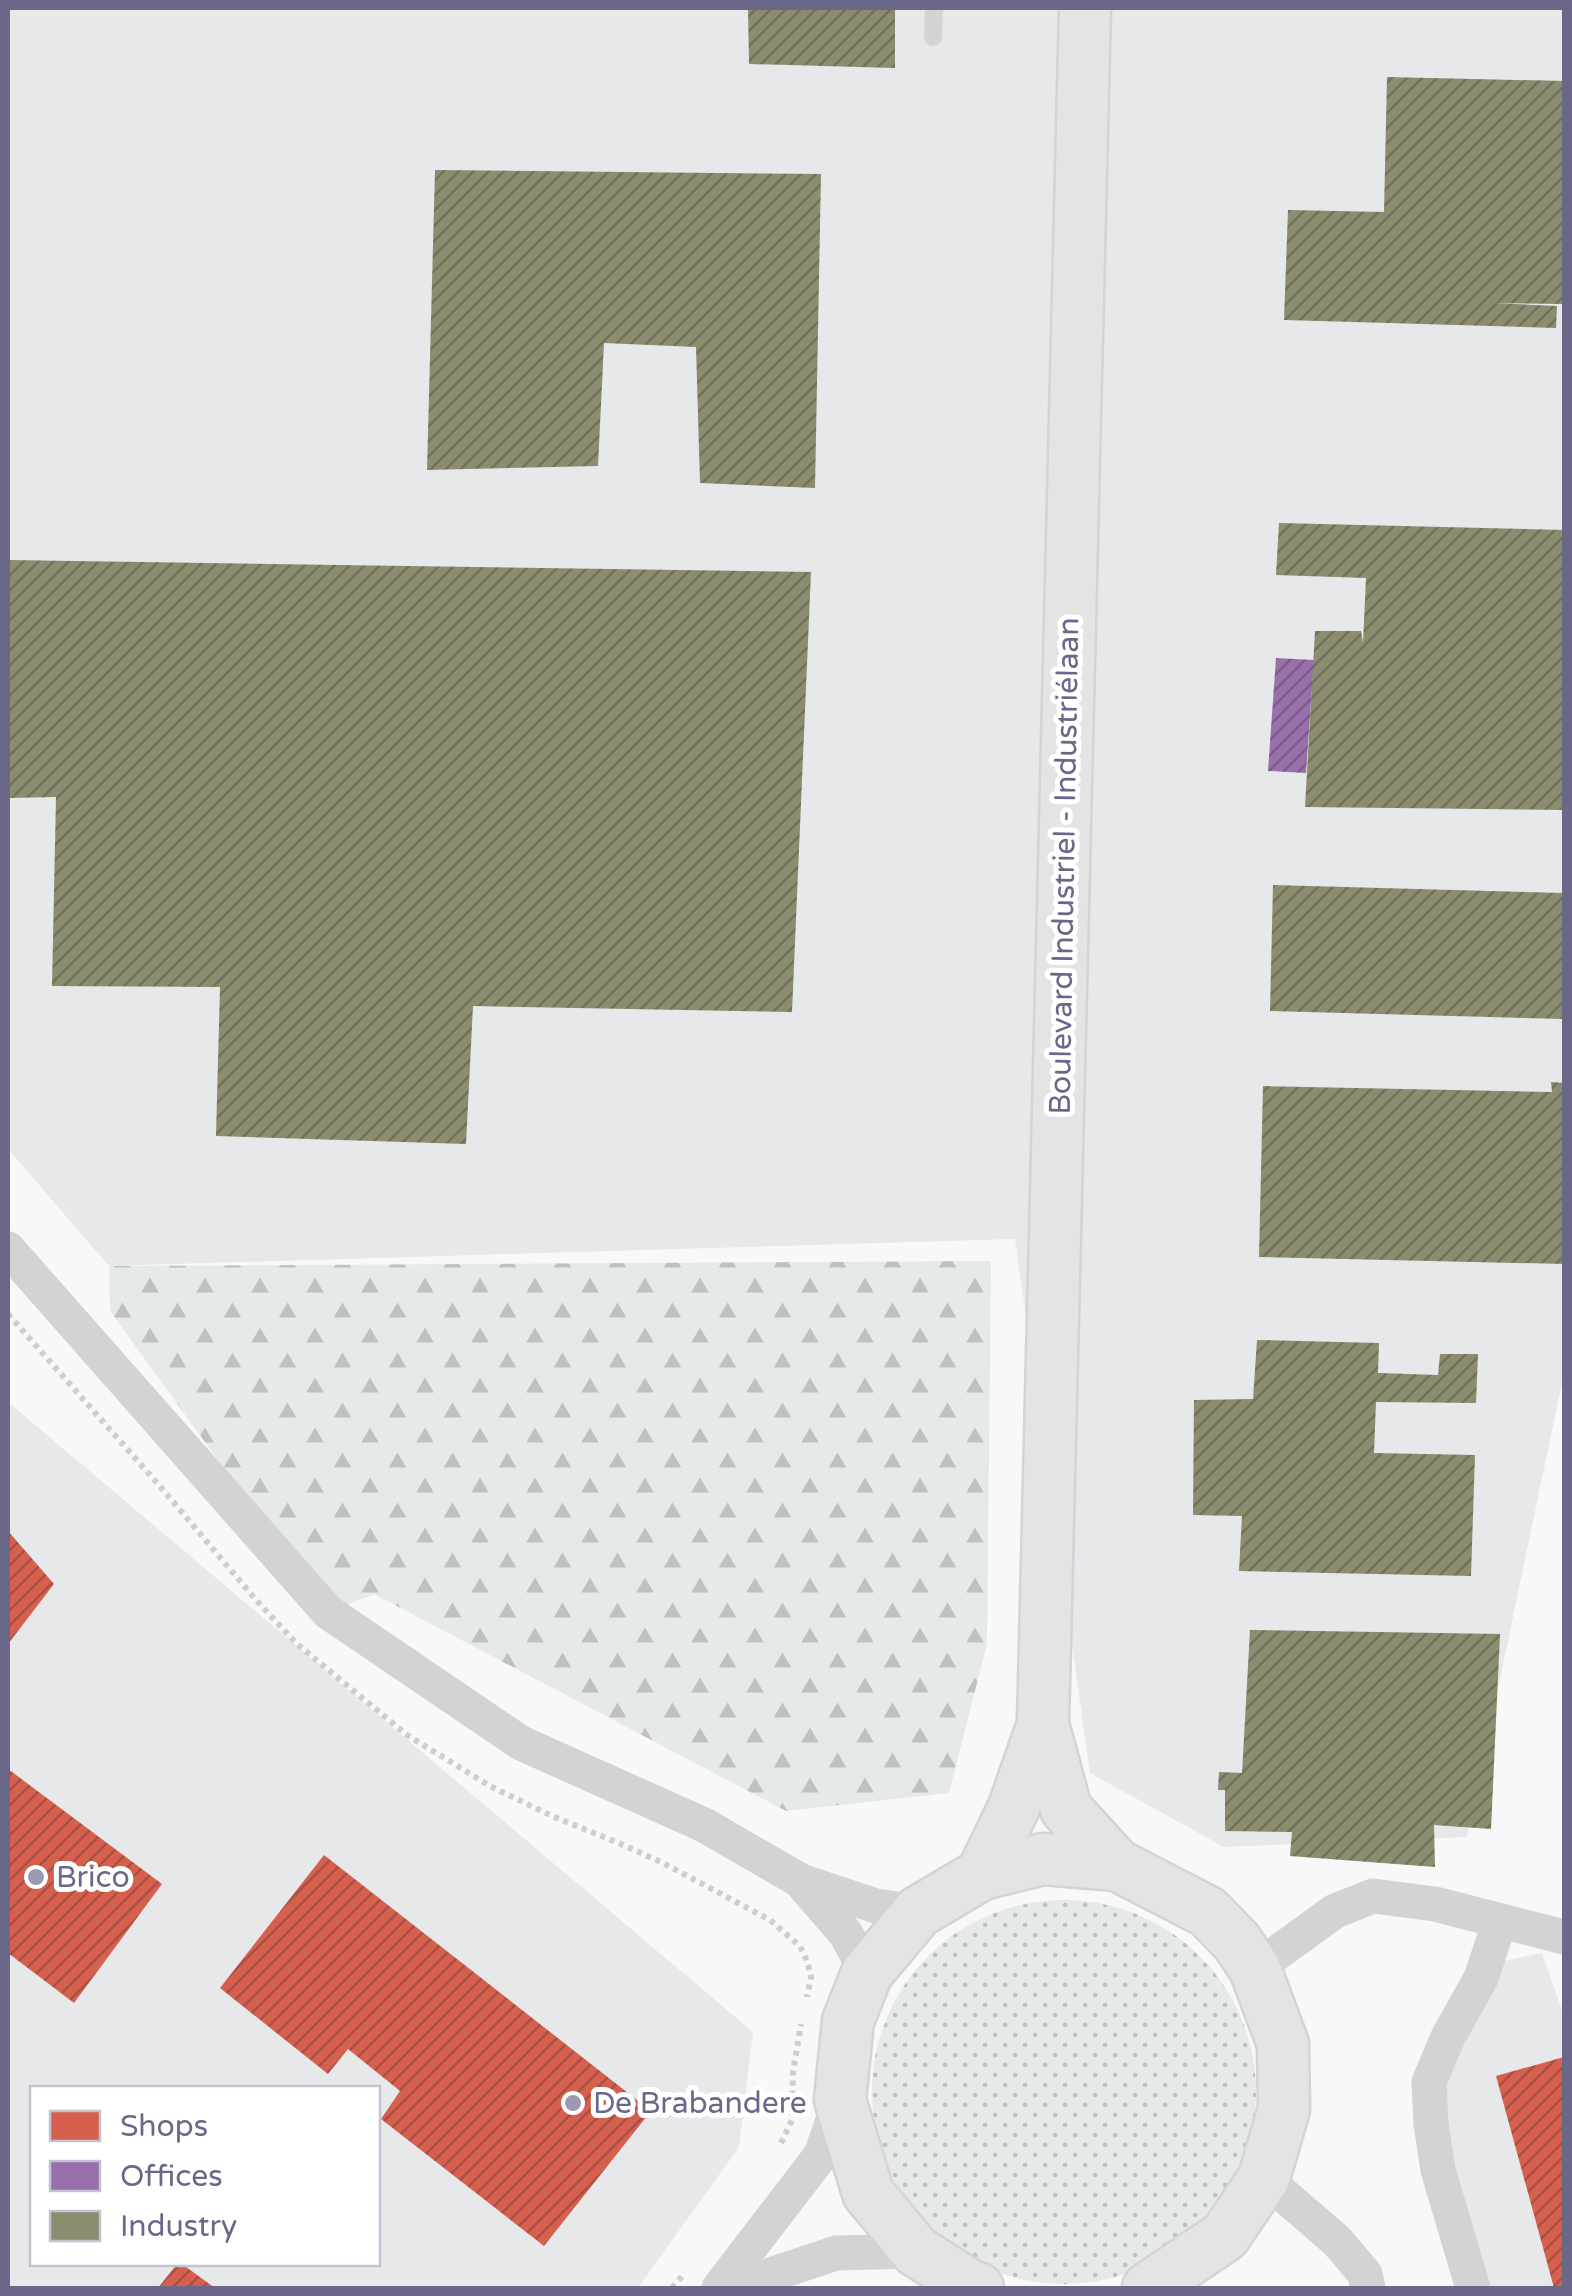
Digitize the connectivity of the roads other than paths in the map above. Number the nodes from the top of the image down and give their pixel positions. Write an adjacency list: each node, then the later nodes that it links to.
1 (934, 8): 3 (lane)
2 (1085, 8): 5 (main road, Boulevard Industriel - Industriélaan)
3 (933, 37)
4 (8, 1249): 8 (street)
5 (1043, 1724): 6 (main road, Boulevard Industriel - Industriélaan); 7 (main road, Boulevard Industriel - Industriélaan)
6 (1117, 1865): 7 (main road, Boulevard Industriel - Industriélaan); 12 (main road, Boulevard Industriel - Industriélaan)
7 (982, 1874): 9 (main road, Boulevard Industriel - Industriélaan)
8 (800, 1882): 9 (street); 13 (street)
9 (918, 1912): 13 (main road, Boulevard Industriel - Industriélaan)
10 (1500, 1921): 11 (street); 12 (street); 22 (street)
11 (1564, 1937)
12 (1255, 1968): 15 (main road, Boulevard Industriel - Industriélaan)
13 (868, 1974): 14 (main road, Boulevard Industriel - Industriélaan)
14 (840, 2100): 16 (main road, Boulevard Industriel - Industriélaan); 17 (street)
15 (1264, 2178): 20 (main road, Boulevard Industriel - Industriélaan); 21 (street)
16 (916, 2252): 18 (street); 19 (main road, Boulevard Industriel - Industriélaan)
17 (719, 2288)
18 (751, 2288)
19 (978, 2288)
20 (1151, 2288)
21 (1368, 2288)
22 (1473, 2288)

